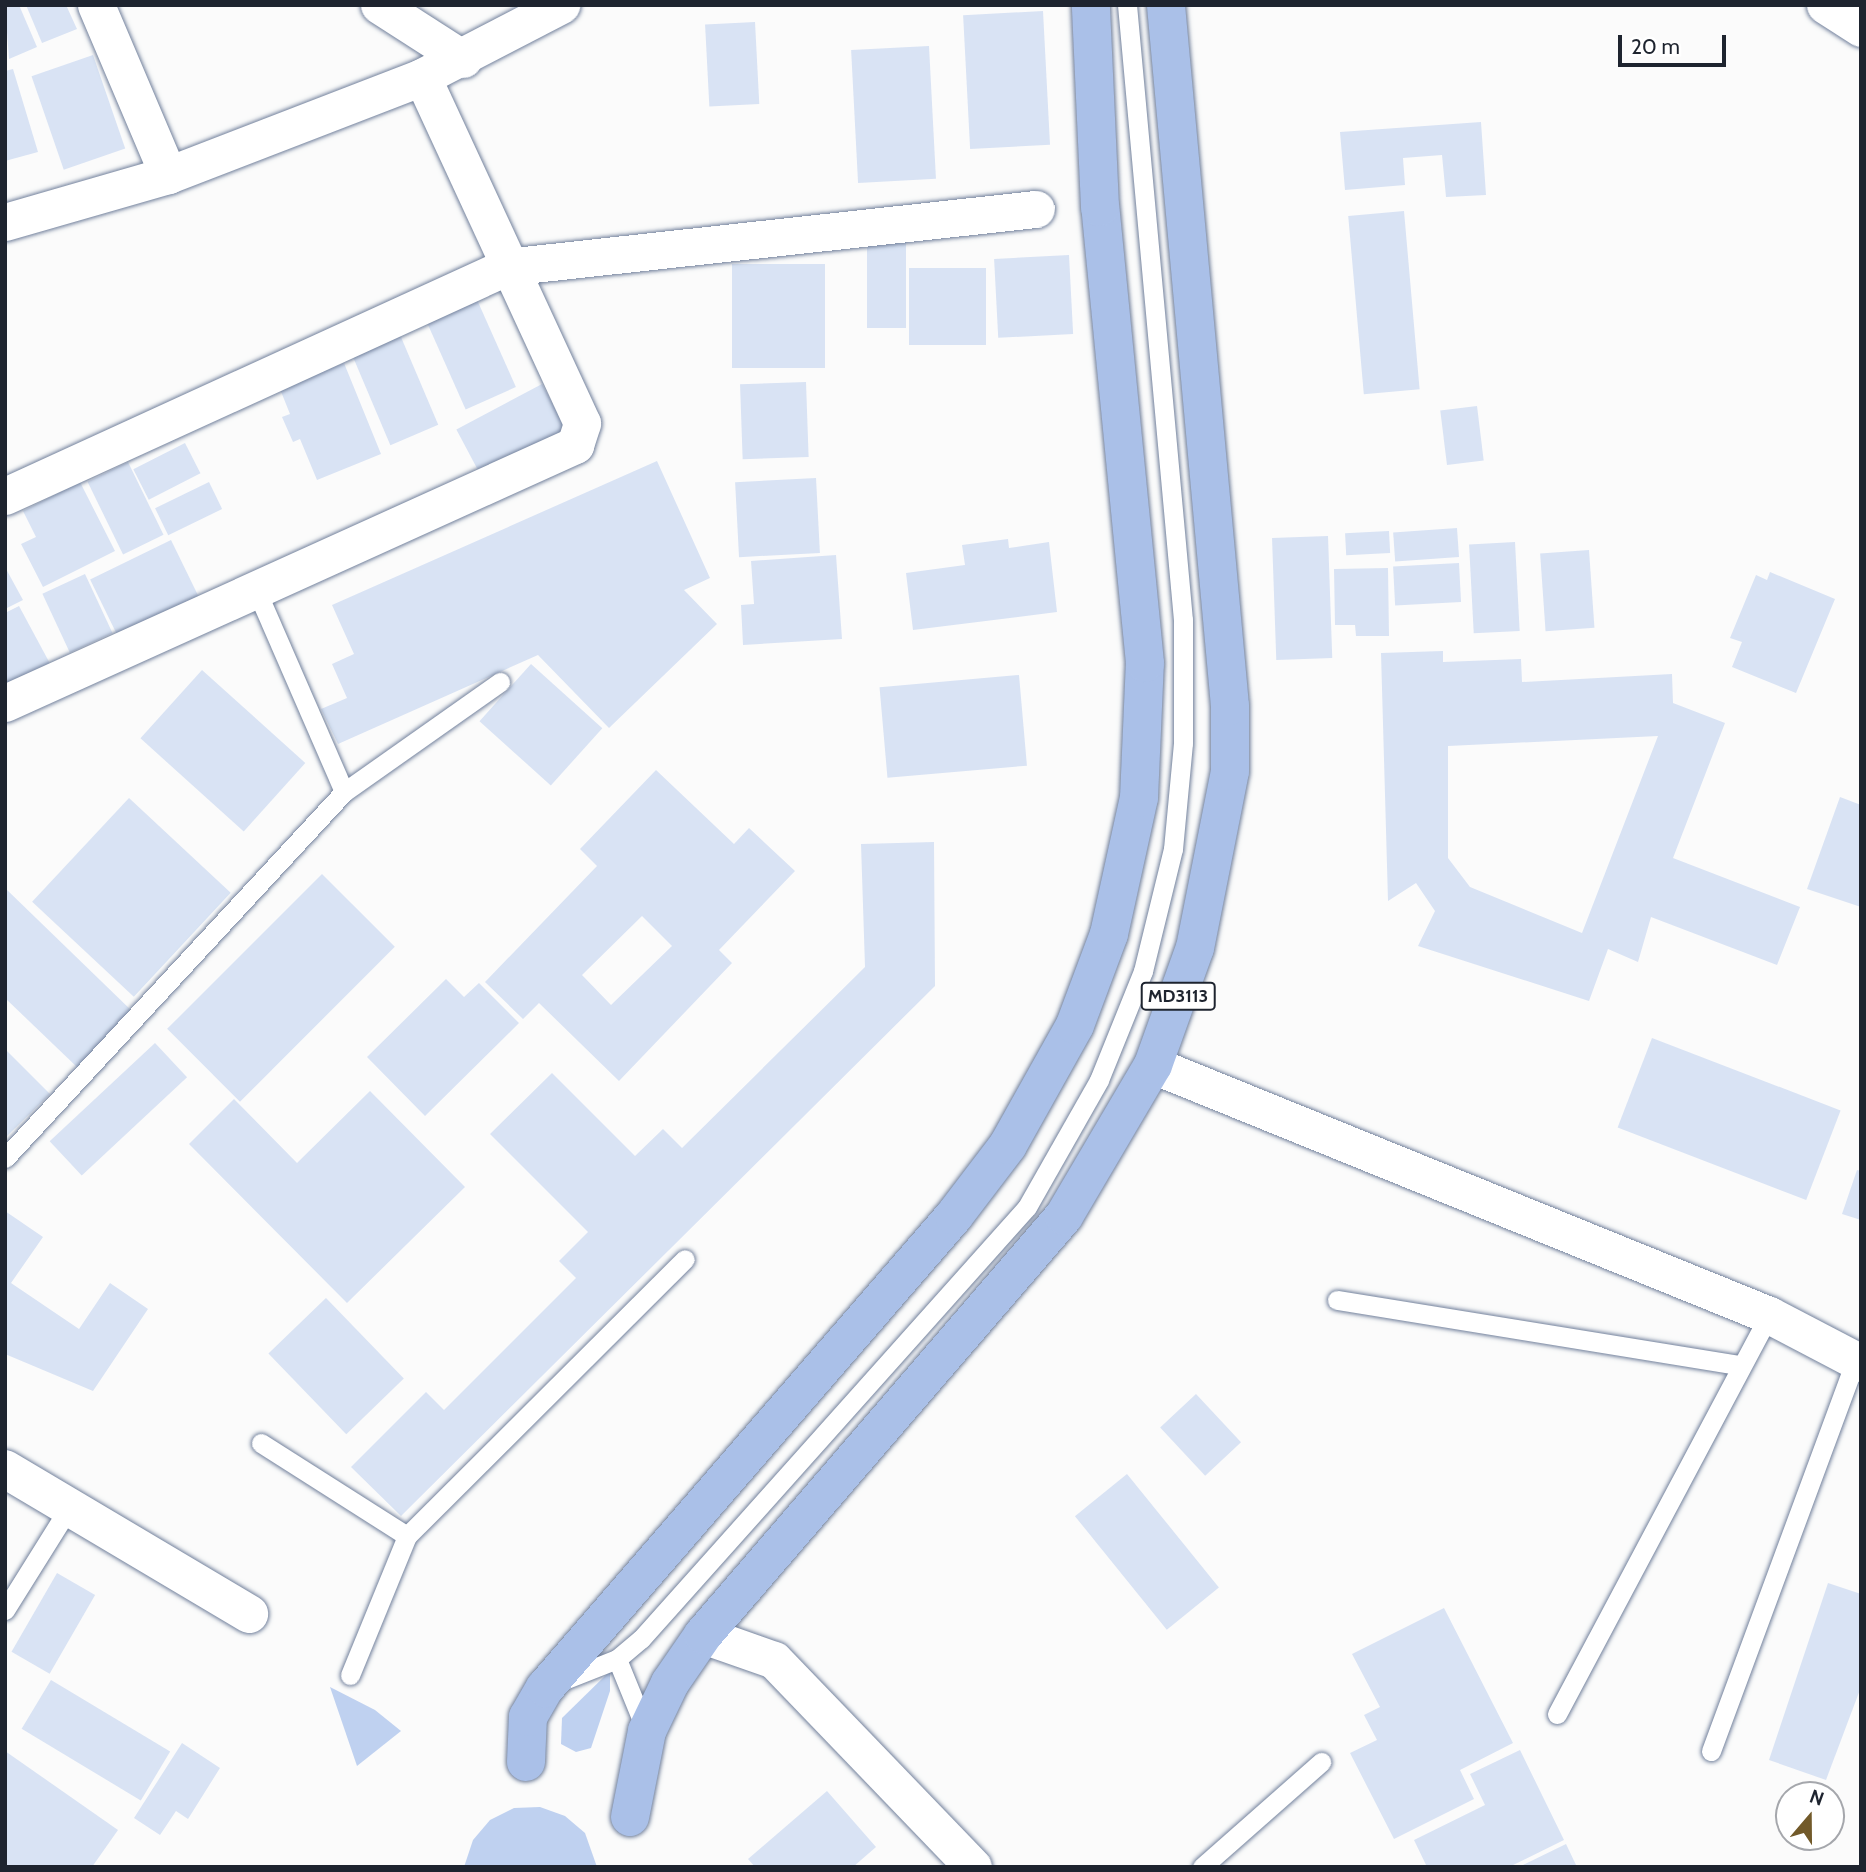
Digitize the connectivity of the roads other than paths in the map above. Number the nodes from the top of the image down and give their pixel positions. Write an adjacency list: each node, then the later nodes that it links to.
1 (96, 5): 11 (street)
2 (379, 5): 9 (street)
3 (561, 5): 9 (street)
4 (1091, 5): 36 (main road)
5 (1127, 5): 34 (lane)
6 (1166, 5): 20 (main road, MD3113)
7 (1825, 5): 8 (street)
8 (1861, 28)
9 (463, 59): 10 (street)
10 (422, 77): 11 (street); 14 (street)
11 (168, 175): 13 (street)
12 (1037, 209): 14 (street)
13 (5, 222)
14 (506, 267): 15 (street); 16 (street)
15 (5, 496)
16 (255, 587): 18 (street); 19 (lane)
17 (499, 682): 19 (lane)
18 (5, 703)
19 (344, 792): 21 (lane)
20 (1153, 1065): 24 (street); 33 (main road, MD3113)
21 (5, 1158)
22 (685, 1259): 30 (lane)
23 (1336, 1300): 26 (lane)
24 (1769, 1315): 25 (street); 26 (lane)
25 (1858, 1362): 39 (lane)
26 (1740, 1365): 37 (lane)
27 (261, 1443): 30 (lane)
28 (5, 1469): 29 (street)
29 (70, 1506): 31 (lane); 32 (street)
30 (407, 1536): 35 (lane)
31 (5, 1610)
32 (249, 1614)
33 (703, 1635): 38 (main road, MD3113); 43 (street)
34 (617, 1659): 36 (lane); 38 (lane)
35 (350, 1675)
36 (545, 1688): 40 (main road)
37 (1557, 1714)
38 (647, 1731): 42 (main road, MD3113)
39 (1711, 1751)
40 (526, 1762)
41 (1321, 1762): 44 (lane)
42 (630, 1817)
43 (973, 1867)
44 (1202, 1867)

